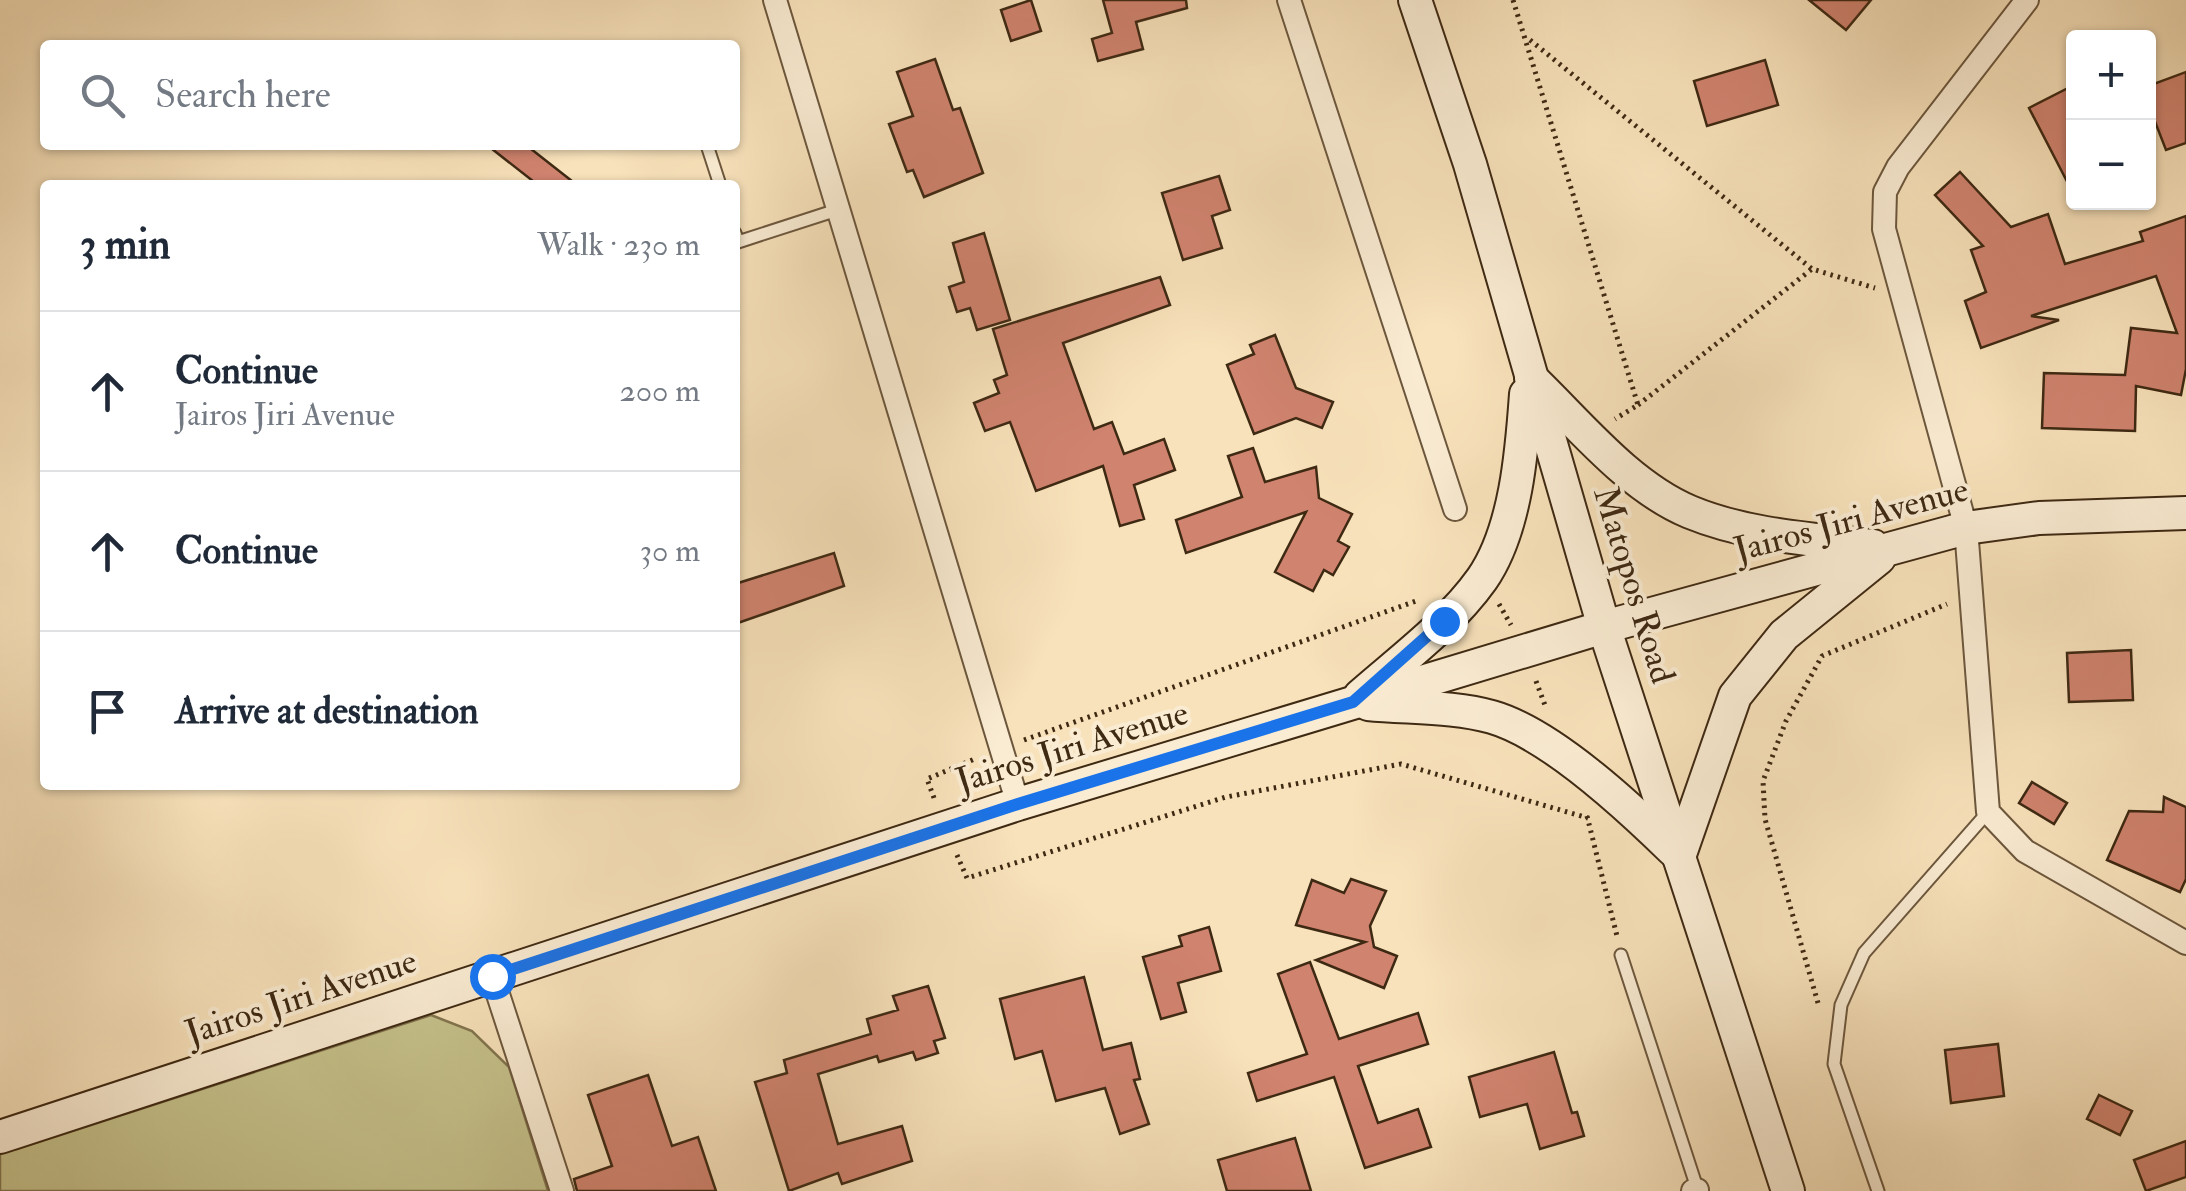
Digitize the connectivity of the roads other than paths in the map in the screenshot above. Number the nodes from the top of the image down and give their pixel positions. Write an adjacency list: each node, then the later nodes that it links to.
1 (775, 0): 7 (street)
2 (1289, 0): 10 (street)
3 (1416, 0): 9 (main road, Matopos Road)
4 (2026, 0): 12 (street)
5 (709, 150): 6 (lane)
6 (718, 180)
7 (840, 209): 8 (lane); 16 (street)
8 (740, 241)
9 (1528, 375): 13 (main road); 14 (main road, Matopos Road); 15 (main road)
10 (1456, 508)
11 (2186, 513): 12 (main road, Jairos Jiri Avenue)
12 (1966, 528): 13 (main road, Jairos Jiri Avenue); 17 (street)
13 (1891, 548): 14 (main road, Jairos Jiri Avenue); 18 (main road)
14 (1604, 627): 15 (main road, Jairos Jiri Avenue); 18 (main road, Matopos Road)
15 (1353, 702): 16 (main road, Jairos Jiri Avenue); 18 (main road)
16 (1018, 804): 21 (main road, Jairos Jiri Avenue)
17 (1988, 812): 19 (street); 26 (lane)
18 (1679, 857): 25 (main road, Matopos Road)
19 (2186, 943)
20 (1622, 955): 24 (lane)
21 (492, 976): 22 (main road, Jairos Jiri Avenue); 23 (street)
22 (0, 1138)
23 (562, 1191)
24 (1696, 1191)
25 (1788, 1191)
26 (1878, 1191)

